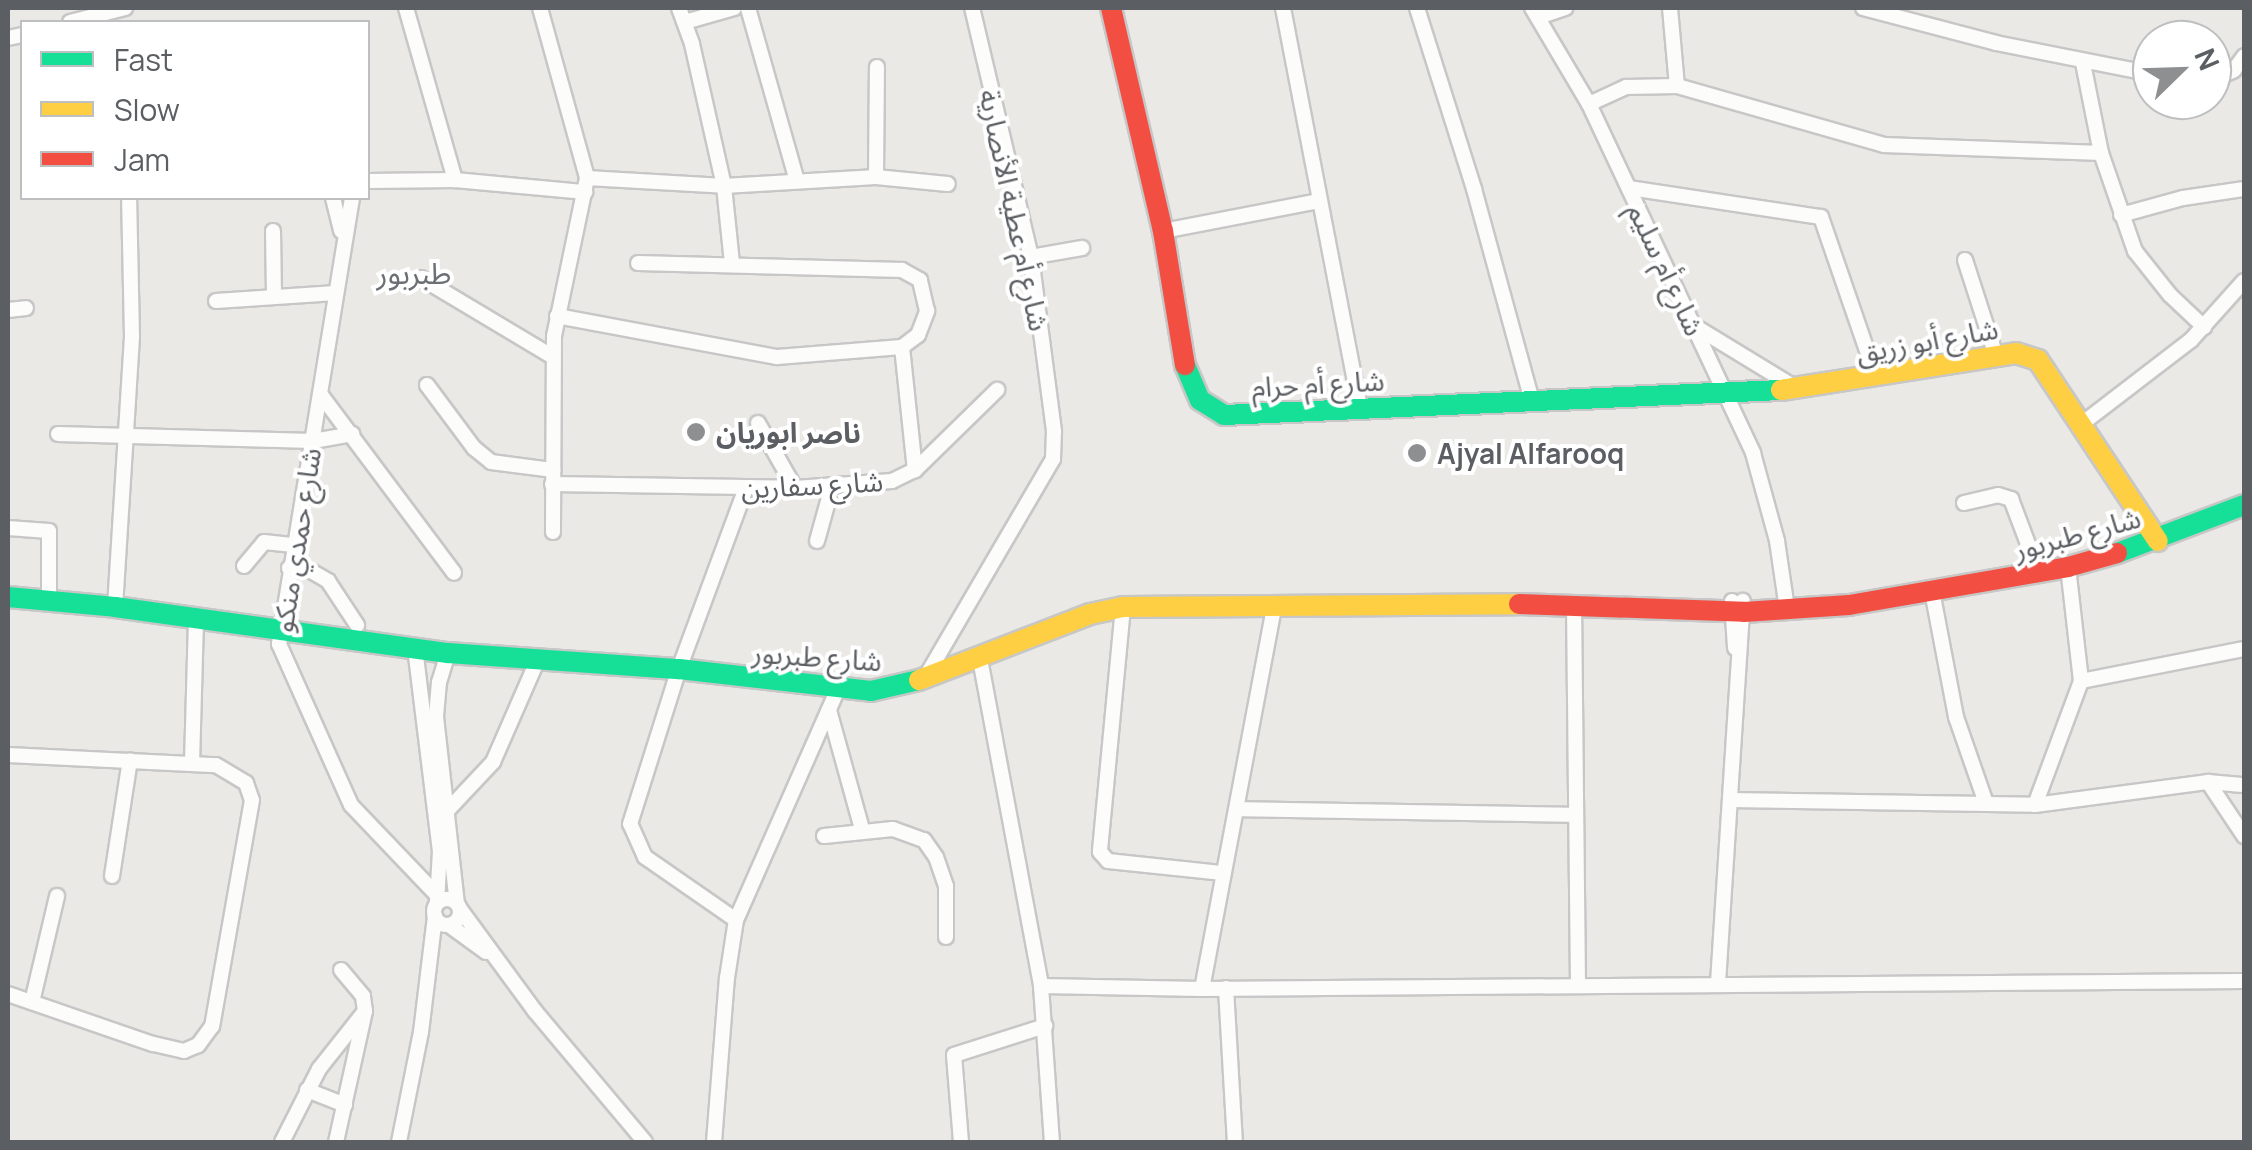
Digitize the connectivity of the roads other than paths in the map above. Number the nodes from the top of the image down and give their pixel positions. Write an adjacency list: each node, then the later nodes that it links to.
1 (125, 8): 15 (street)
2 (406, 8): 23 (street)
3 (540, 8): 27 (street)
4 (734, 8): 14 (street)
5 (748, 8): 25 (street)
6 (972, 8): 40 (street, شارع أم عطية الأنصارية)
7 (1111, 8): 36 (street, شارع أم حرام)
8 (1283, 8): 34 (street)
9 (1416, 8): 63 (street)
10 (1565, 8): 13 (street)
11 (1670, 8): 19 (street)
12 (1863, 8): 16 (street)
13 (1536, 12): 20 (street, شارع أم سليم)
14 (682, 14): 28 (street)
15 (103, 18)
16 (2083, 63): 18 (street); 21 (street)
17 (877, 66): 22 (street)
18 (2132, 71)
19 (1677, 86): 20 (street); 21 (street)
20 (1589, 104): 29 (street, شارع أم سليم)
21 (2102, 153): 35 (street)
22 (876, 178): 25 (street); 26 (street)
23 (455, 180): 24 (street); 27 (street)
24 (370, 181)
25 (796, 181): 28 (street)
26 (948, 184)
27 (586, 185): 28 (street); 51 (street)
28 (724, 186): 43 (street)
29 (1629, 188): 52 (street, شارع أم سليم); 57 (street)
30 (2244, 189): 35 (street)
31 (129, 200): 68 (street)
32 (334, 200): 38 (street)
33 (352, 200): 38 (street, شارع حمدي منكو)
34 (1320, 201): 36 (street); 64 (street)
35 (2121, 215): 53 (street)
36 (1163, 231): 64 (street, شارع أم حرام)
37 (273, 232): 47 (street)
38 (343, 237): 46 (street, شارع حمدي منكو)
39 (1082, 248): 40 (street)
40 (1030, 257): 106 (street, شارع أم عطية الأنصارية)
41 (1965, 260): 55 (street)
42 (638, 263): 43 (street)
43 (732, 264): 54 (street)
44 (421, 278): 56 (street)
45 (2244, 281): 53 (street)
46 (336, 293): 47 (street); 62 (street, شارع حمدي منكو)
47 (274, 297): 48 (street)
48 (216, 301)
49 (26, 308): 50 (street)
50 (8, 310)
51 (557, 316): 54 (street); 56 (street)
52 (1690, 323): 59 (street); 61 (street, شارع أم سليم)
53 (2204, 327): 66 (street)
54 (902, 347): 71 (street, شارع سفارين)
55 (1996, 356): 57 (street, شارع أبو زريق); 66 (street, شارع أبو زريق)
56 (553, 357): 72 (street)
57 (1876, 377): 59 (street, شارع أبو زريق)
58 (426, 385): 72 (street, شارع سفارين)
59 (1798, 389): 61 (street, شارع أبو زريق)
60 (997, 390): 71 (street)
61 (1728, 394): 63 (street, شارع أم حرام); 91 (street, شارع أم سليم)
62 (321, 395): 69 (street); 70 (street, شارع حمدي منكو)
63 (1532, 401): 64 (street, شارع أم حرام)
64 (1360, 408)
65 (758, 422): 75 (street)
66 (2079, 426): 80 (street, شارع أبو زريق)
67 (58, 434): 68 (street)
68 (127, 434): 70 (street); 94 (street)
69 (352, 434): 70 (street); 86 (street)
70 (313, 441): 82 (street, شارع حمدي منكو)
71 (915, 470): 73 (street, شارع سفارين)
72 (553, 477): 74 (street, شارع سفارين); 79 (street)
73 (832, 487): 75 (street, شارع سفارين); 81 (street)
74 (746, 488): 75 (street, شارع سفارين); 105 (street)
75 (795, 488)
76 (1964, 504): 87 (street)
77 (2244, 506): 80 (street, شارع طبربور)
78 (8, 528): 90 (street)
79 (553, 532)
80 (2158, 541): 84 (street, شارع طبربور)
81 (817, 542)
82 (294, 545): 83 (street); 85 (street, شارع حمدي منكو)
83 (244, 566)
84 (2068, 567): 87 (street, شارع طبربور); 107 (street)
85 (289, 568): 98 (street); 99 (street, شارع حمدي منكو)
86 (454, 572)
87 (2039, 573): 88 (street, شارع طبربور)
88 (1925, 592): 91 (street, شارع طبربور); 116 (street)
89 (9, 598): 90 (street, شارع طبربور)
90 (49, 602): 94 (street, شارع طبربور)
91 (1790, 603): 96 (street, شارع طبربور)
92 (1275, 604): 93 (street, شارع طبربور); 95 (street, شارع طبربور); 118 (street)
93 (1574, 604): 96 (street, شارع طبربور); 120 (street)
94 (114, 607): 97 (street, شارع طبربور)
95 (1123, 607): 103 (street, شارع طبربور); 124 (street)
96 (1737, 607): 115 (street)
97 (196, 618): 99 (street, شارع طبربور); 112 (street)
98 (357, 625)
99 (280, 630): 100 (street, شارع طبربور); 128 (street, شارع حمدي منكو)
100 (415, 648): 102 (street, شارع طبربور); 128 (street)
101 (2244, 650): 107 (street)
102 (448, 653): 104 (street, شارع طبربور); 119 (street)
103 (980, 659): 106 (street, شارع طبربور); 136 (street)
104 (538, 660): 105 (street, شارع طبربور); 119 (street)
105 (679, 669): 108 (street, شارع طبربور); 129 (street)
106 (924, 678): 108 (street, شارع طبربور)
107 (2081, 680): 117 (street)
108 (838, 689): 109 (street)
109 (829, 710): 121 (street); 129 (street)
110 (8, 755): 111 (street)
111 (130, 760): 112 (street); 125 (street)
112 (192, 762): 140 (street)
113 (2208, 782): 114 (street); 117 (street); 123 (street)
114 (2244, 784)
115 (1730, 800): 116 (street); 134 (street)
116 (1986, 803): 117 (street)
117 (2034, 805)
118 (1237, 809): 120 (street); 124 (street)
119 (446, 812): 127 (street)
120 (1576, 815): 135 (street)
121 (862, 829): 122 (street); 130 (street)
122 (824, 836)
123 (2244, 836)
124 (1223, 872): 138 (street)
125 (112, 876)
126 (57, 896): 140 (street)
127 (458, 906): 128 (street); 128 (street); 131 (street)
128 (441, 913): 131 (street, شارع حمدي منكو); 147 (street)
129 (736, 920): 149 (street)
130 (946, 938)
131 (495, 958): 148 (street)
132 (341, 970): 141 (street)
133 (2244, 980): 134 (street)
134 (1718, 983): 135 (street)
135 (1578, 984): 137 (street)
136 (1041, 986): 138 (street); 142 (street)
137 (1226, 988): 138 (street); 152 (street)
138 (1202, 990)
139 (8, 994): 140 (street)
140 (32, 1002)
141 (365, 1011): 143 (street); 144 (street)
142 (1045, 1026): 150 (street); 151 (street)
143 (307, 1090): 144 (street); 145 (street)
144 (344, 1105): 146 (street)
145 (282, 1142)
146 (336, 1142)
147 (399, 1142)
148 (645, 1142)
149 (714, 1142)
150 (961, 1142)
151 (1052, 1142)
152 (1235, 1142)

